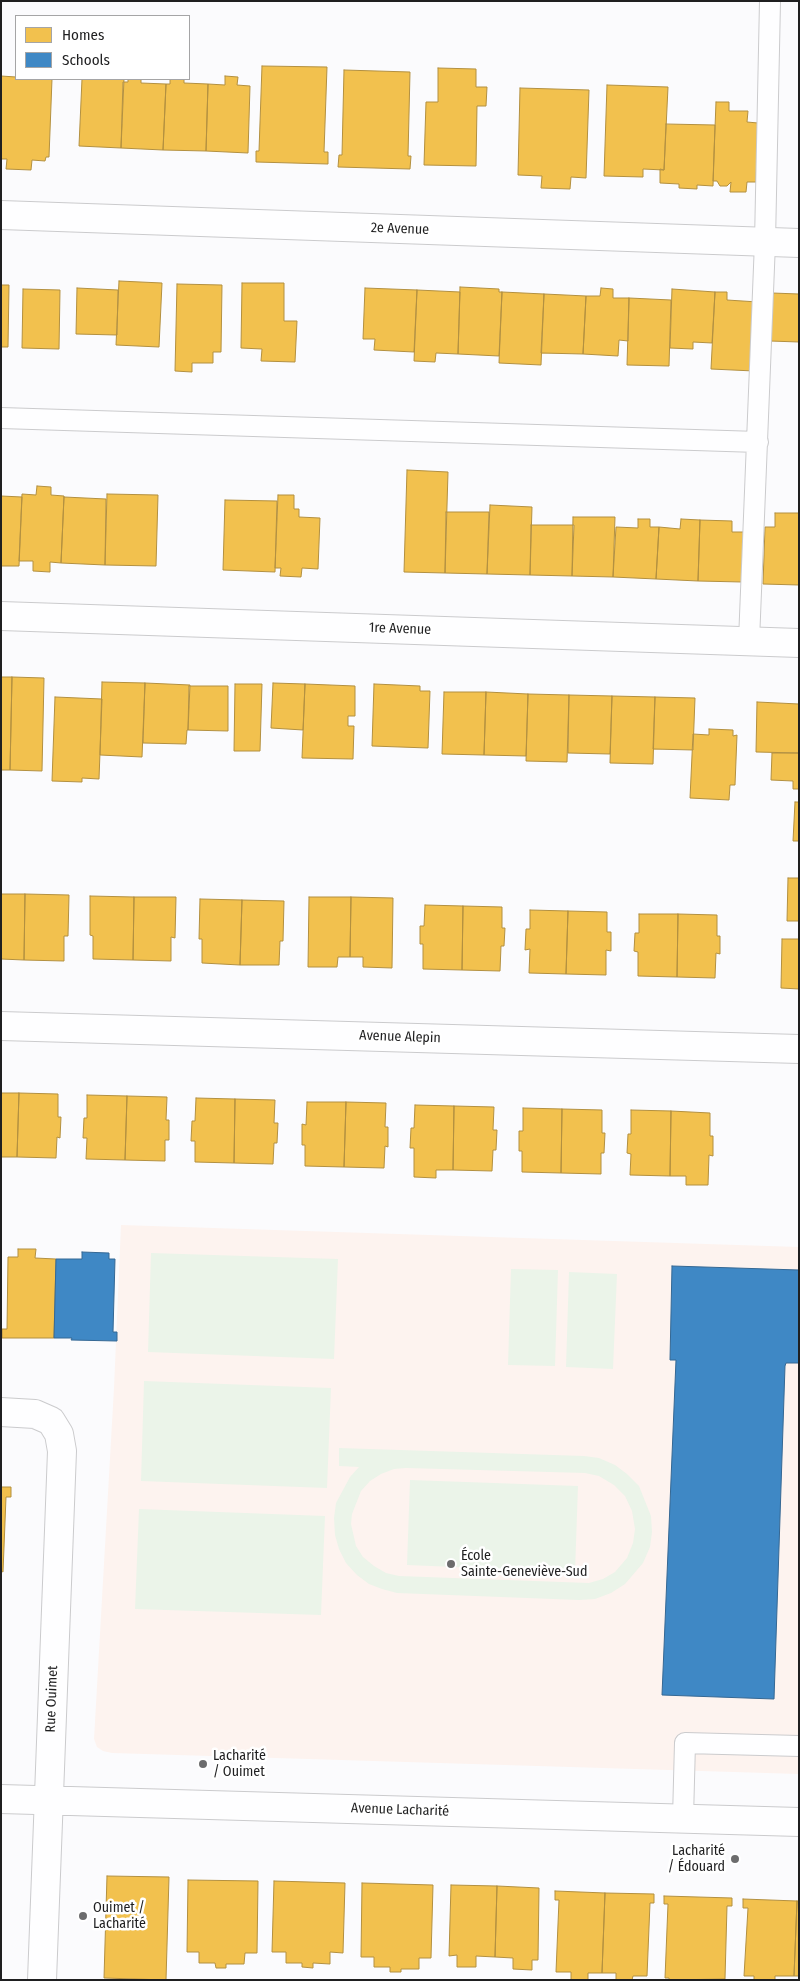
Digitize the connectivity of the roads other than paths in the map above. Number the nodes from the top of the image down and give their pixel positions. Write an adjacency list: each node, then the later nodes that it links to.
1 (770, 1): 3 (lane)
2 (1, 215): 3 (street, 2e Avenue)
3 (765, 242): 4 (street, 2e Avenue); 6 (lane)
4 (799, 243)
5 (1, 418): 6 (lane)
6 (758, 442): 8 (lane)
7 (1, 616): 8 (street, 1re Avenue)
8 (750, 641): 9 (street, 1re Avenue)
9 (799, 643)
10 (1, 1026): 11 (street, Avenue Alepin)
11 (799, 1048)
12 (1, 1412): 15 (street, Rue Ouimet)
13 (799, 1746): 16 (lane)
14 (1, 1799): 15 (street, Avenue Lacharité)
15 (49, 1801): 16 (street, Avenue Lacharité); 18 (street, Rue Ouimet)
16 (683, 1818): 17 (street, Avenue Lacharité)
17 (799, 1822)
18 (42, 1980)

